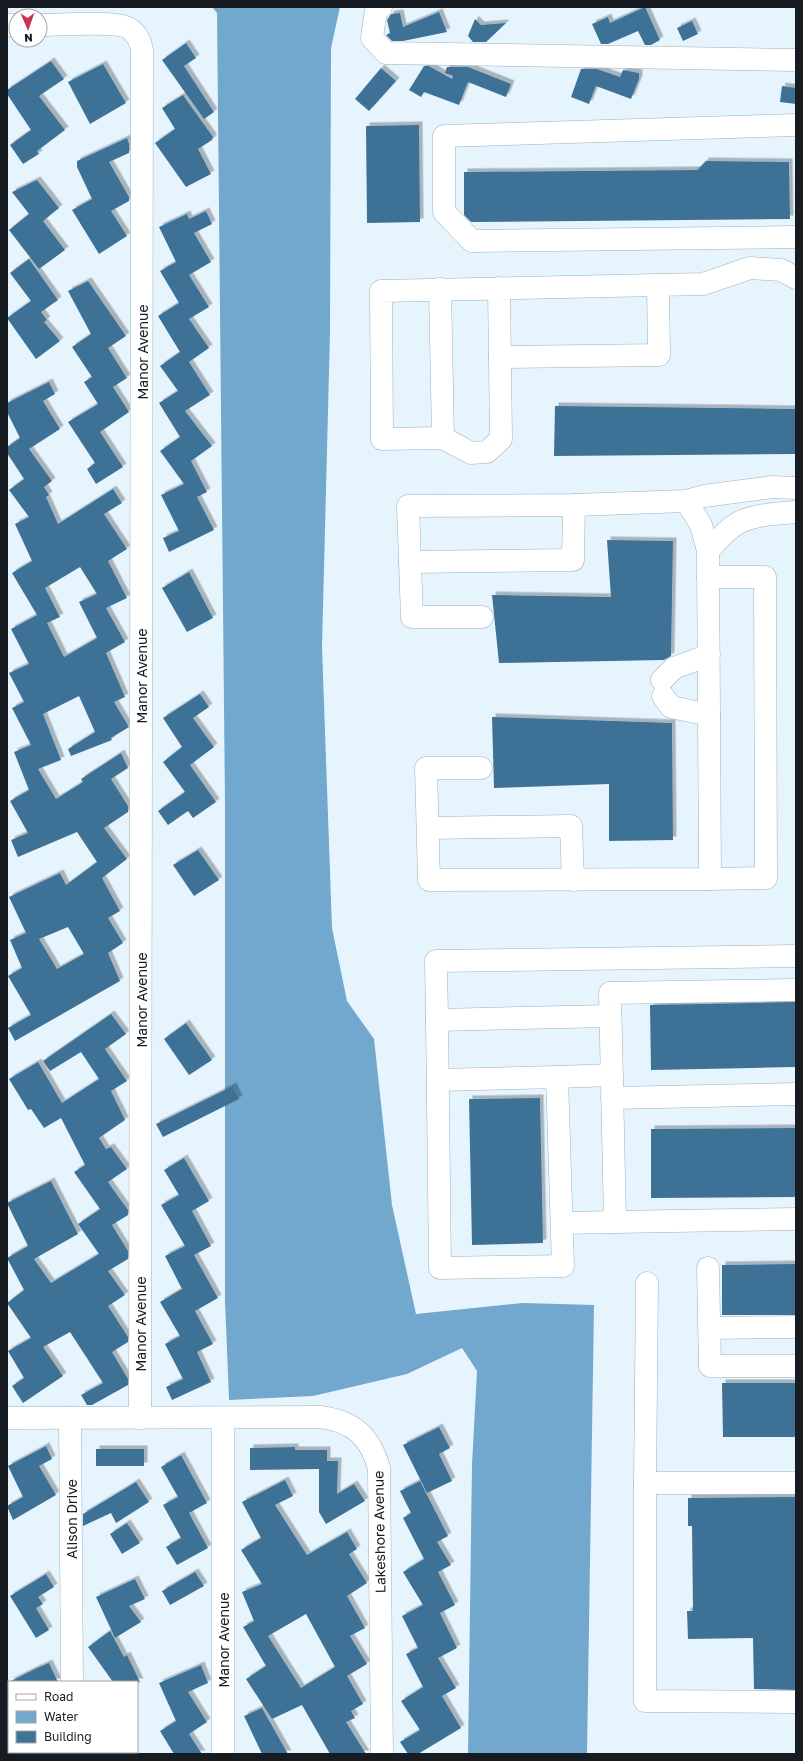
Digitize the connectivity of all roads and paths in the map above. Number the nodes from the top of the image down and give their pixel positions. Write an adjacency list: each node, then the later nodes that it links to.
1 (381, 7): 3 (street)
2 (48, 25): 45 (street, Manor Avenue)
3 (796, 60)
4 (796, 125): 5 (street)
5 (796, 237)
6 (796, 278): 7 (street)
7 (658, 285): 8 (street); 10 (street)
8 (499, 288): 9 (street); 10 (street)
9 (440, 289): 11 (street); 11 (street)
10 (500, 357): 11 (street)
11 (443, 438)
12 (796, 488): 13 (street)
13 (686, 501): 14 (street); 16 (street)
14 (574, 505): 17 (street); 17 (street)
15 (796, 512): 16 (street)
16 (708, 551): 18 (street)
17 (410, 562): 19 (street)
18 (708, 577): 20 (street); 24 (street)
19 (482, 617)
20 (709, 655): 21 (street); 21 (street)
21 (709, 715): 24 (street)
22 (481, 768): 23 (street)
23 (428, 828): 25 (street); 25 (street)
24 (710, 879): 25 (street)
25 (573, 880)
26 (796, 956): 29 (street)
27 (796, 990): 28 (street)
28 (610, 1016): 29 (street); 30 (street)
29 (437, 1020): 32 (street)
30 (612, 1076): 31 (street); 34 (street)
31 (557, 1077): 32 (street); 37 (street)
32 (438, 1080): 37 (street)
33 (796, 1094): 34 (street)
34 (612, 1098): 36 (street)
35 (796, 1219): 36 (street)
36 (615, 1222): 37 (street)
37 (562, 1223)
38 (708, 1268): 41 (street)
39 (647, 1282): 47 (street)
40 (796, 1327): 41 (street)
41 (710, 1328): 42 (street)
42 (796, 1366)
43 (7, 1418): 44 (street)
44 (70, 1418): 45 (street); 49 (street, Alison Drive)
45 (140, 1418): 46 (street)
46 (223, 1418): 51 (street, Manor Avenue); 52 (street, Lakeshore Avenue)
47 (645, 1483): 48 (street); 50 (street)
48 (796, 1483)
49 (72, 1681)
50 (796, 1702)
51 (223, 1754)
52 (382, 1754)

